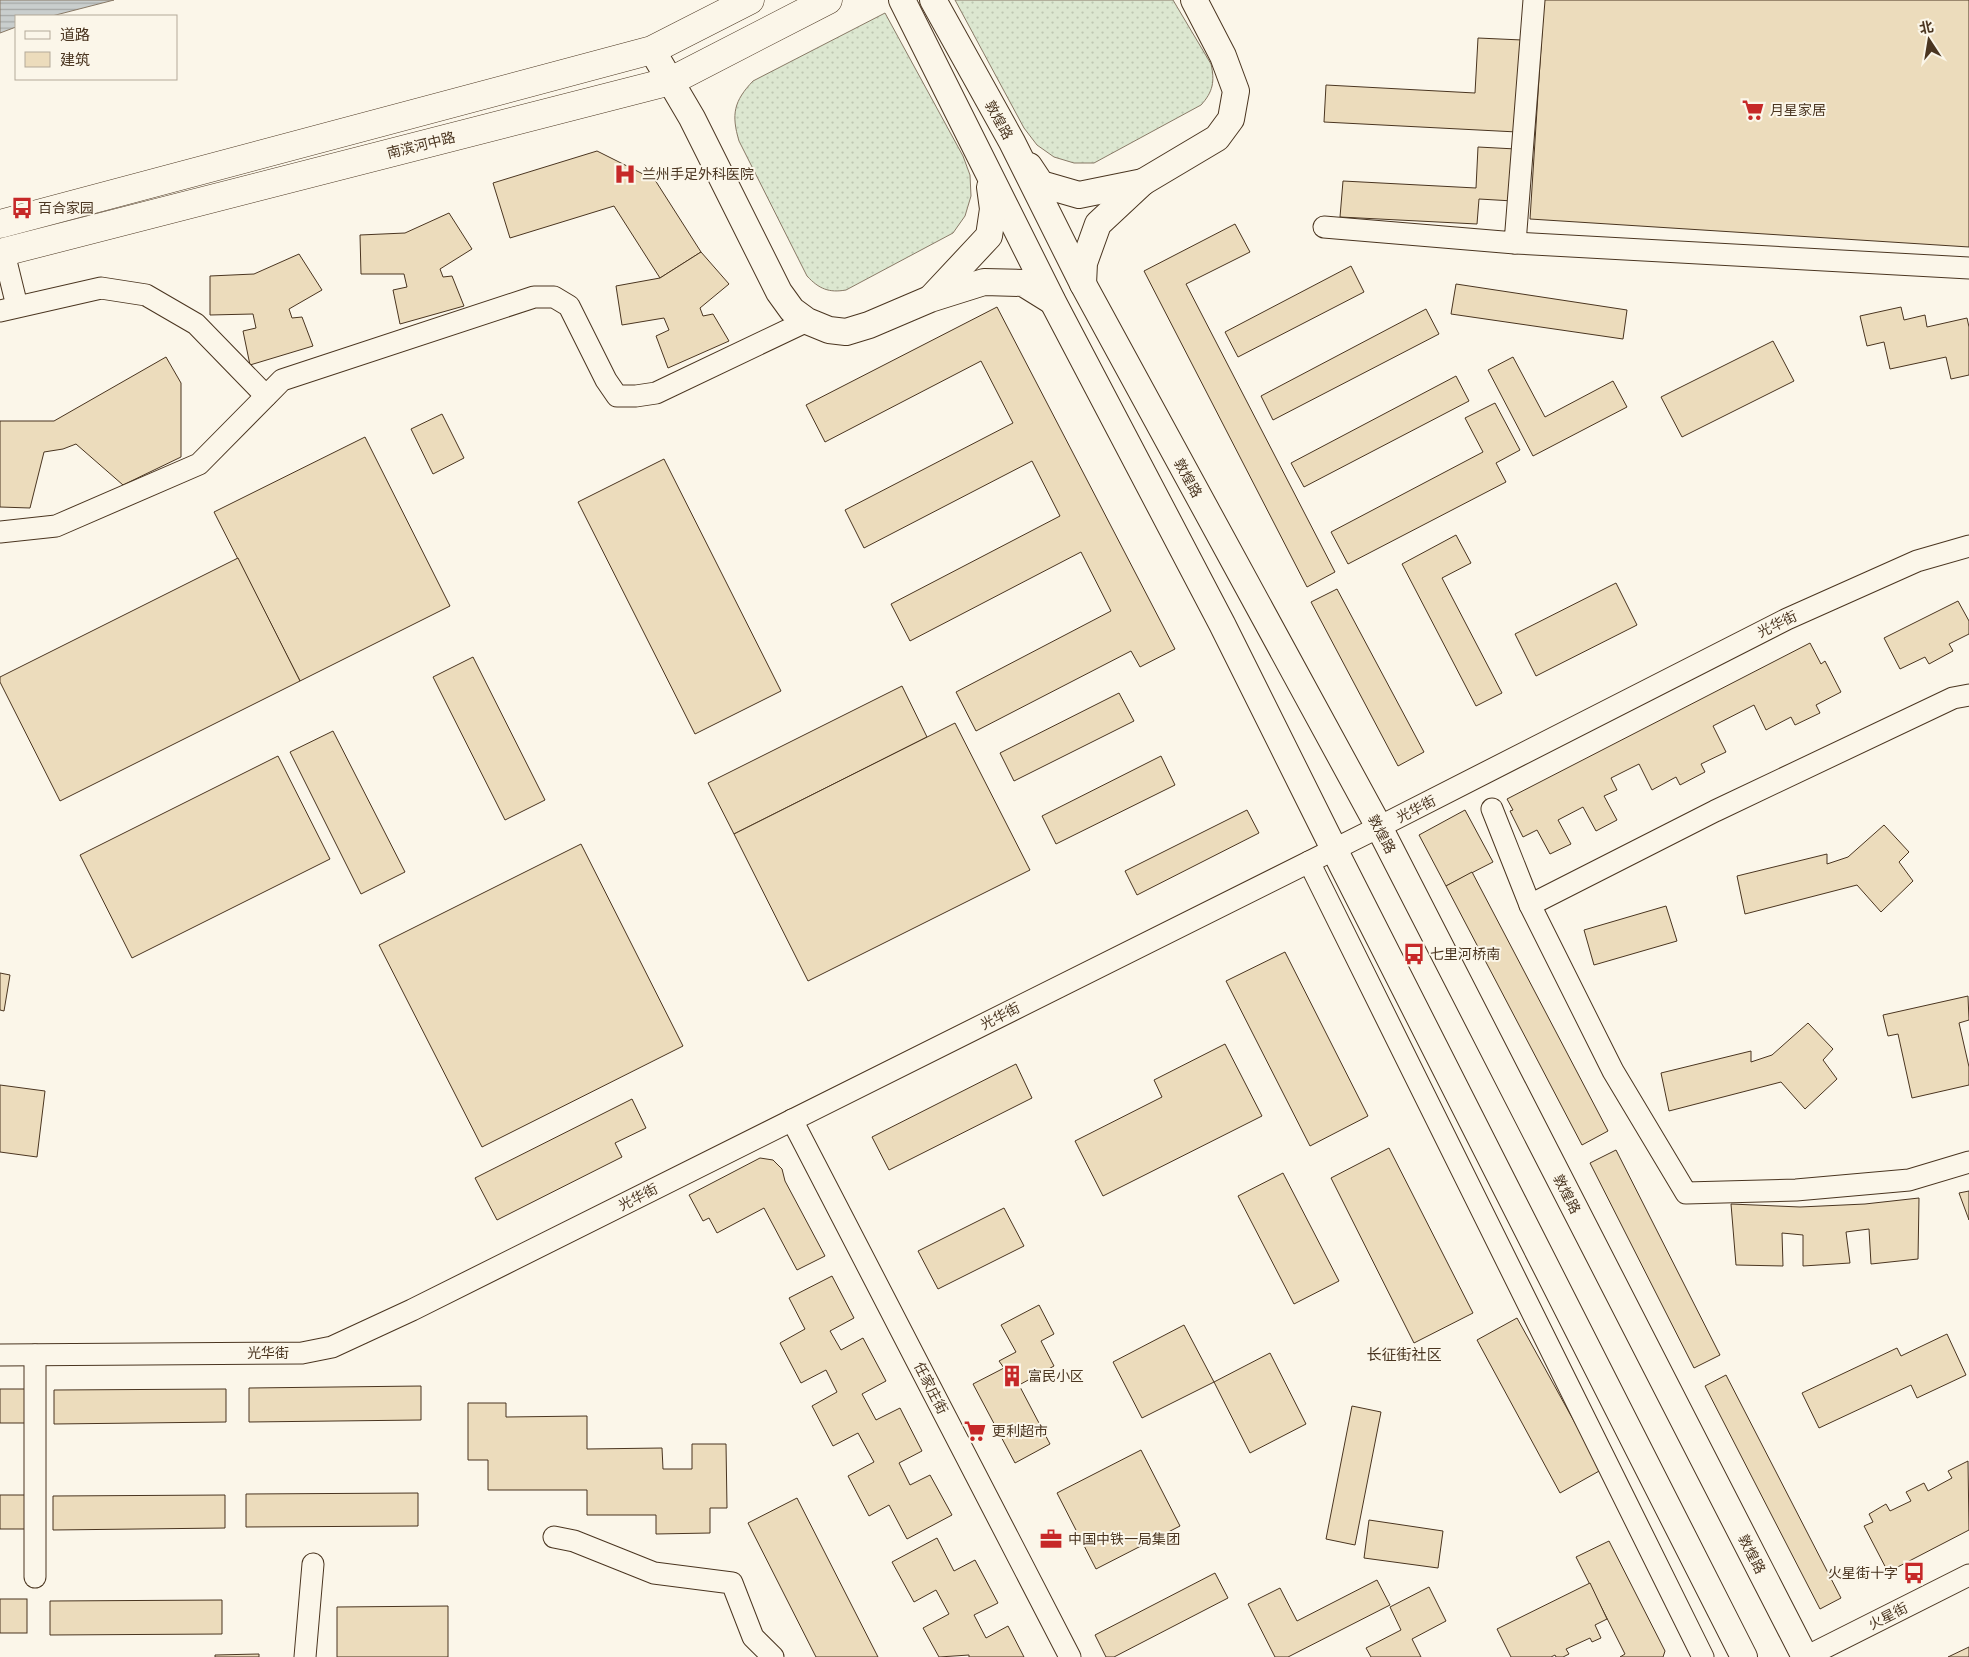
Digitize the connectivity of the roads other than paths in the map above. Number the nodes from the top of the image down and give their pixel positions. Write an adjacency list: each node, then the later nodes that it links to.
1 (750, 0): 7 (highway)
2 (828, 0): 8 (highway, 南滨河中路)
3 (902, 0): 10 (main road)
4 (1194, 0): 11 (main road)
5 (1534, 0): 14 (street)
6 (938, 9): 9 (main road, 敦煌路)
7 (652, 50): 8 (main road); 12 (highway)
8 (670, 81): 15 (highway, 南滨河中路); 21 (main road)
9 (1012, 142): 11 (main road); 17 (main road, 敦煌路)
10 (987, 171): 18 (main road); 19 (main road)
11 (1143, 182): 17 (main road)
12 (0, 224)
13 (1324, 227): 14 (street)
14 (1515, 243): 16 (street)
15 (2, 253): 20 (street)
16 (1969, 268)
17 (1083, 284): 27 (main road, 敦煌路)
18 (930, 299): 19 (main road); 21 (main road)
19 (1053, 302): 28 (main road)
20 (8, 309): 22 (street)
21 (807, 321): 22 (street)
22 (266, 396): 23 (street)
23 (0, 532)
24 (1969, 546): 27 (street, 光华街)
25 (1969, 695): 30 (street)
26 (1492, 809): 30 (street)
27 (1379, 827): 28 (street, 光华街); 39 (main road, 敦煌路)
28 (1334, 849): 29 (street, 光华街); 44 (main road)
29 (1309, 862): 31 (street, 光华街); 43 (street)
30 (1530, 906): 32 (street)
31 (792, 1120): 33 (street, 光华街); 42 (street, 任家庄街)
32 (1969, 1162)
33 (35, 1355): 34 (street, 光华街); 38 (street)
34 (0, 1356)
35 (554, 1537): 41 (street)
36 (313, 1564): 40 (street)
37 (1969, 1575): 39 (street, 火星街)
38 (35, 1576)
39 (1815, 1655)
40 (305, 1657)
41 (773, 1657)
42 (1070, 1657)
43 (1703, 1657)
44 (1744, 1657)

